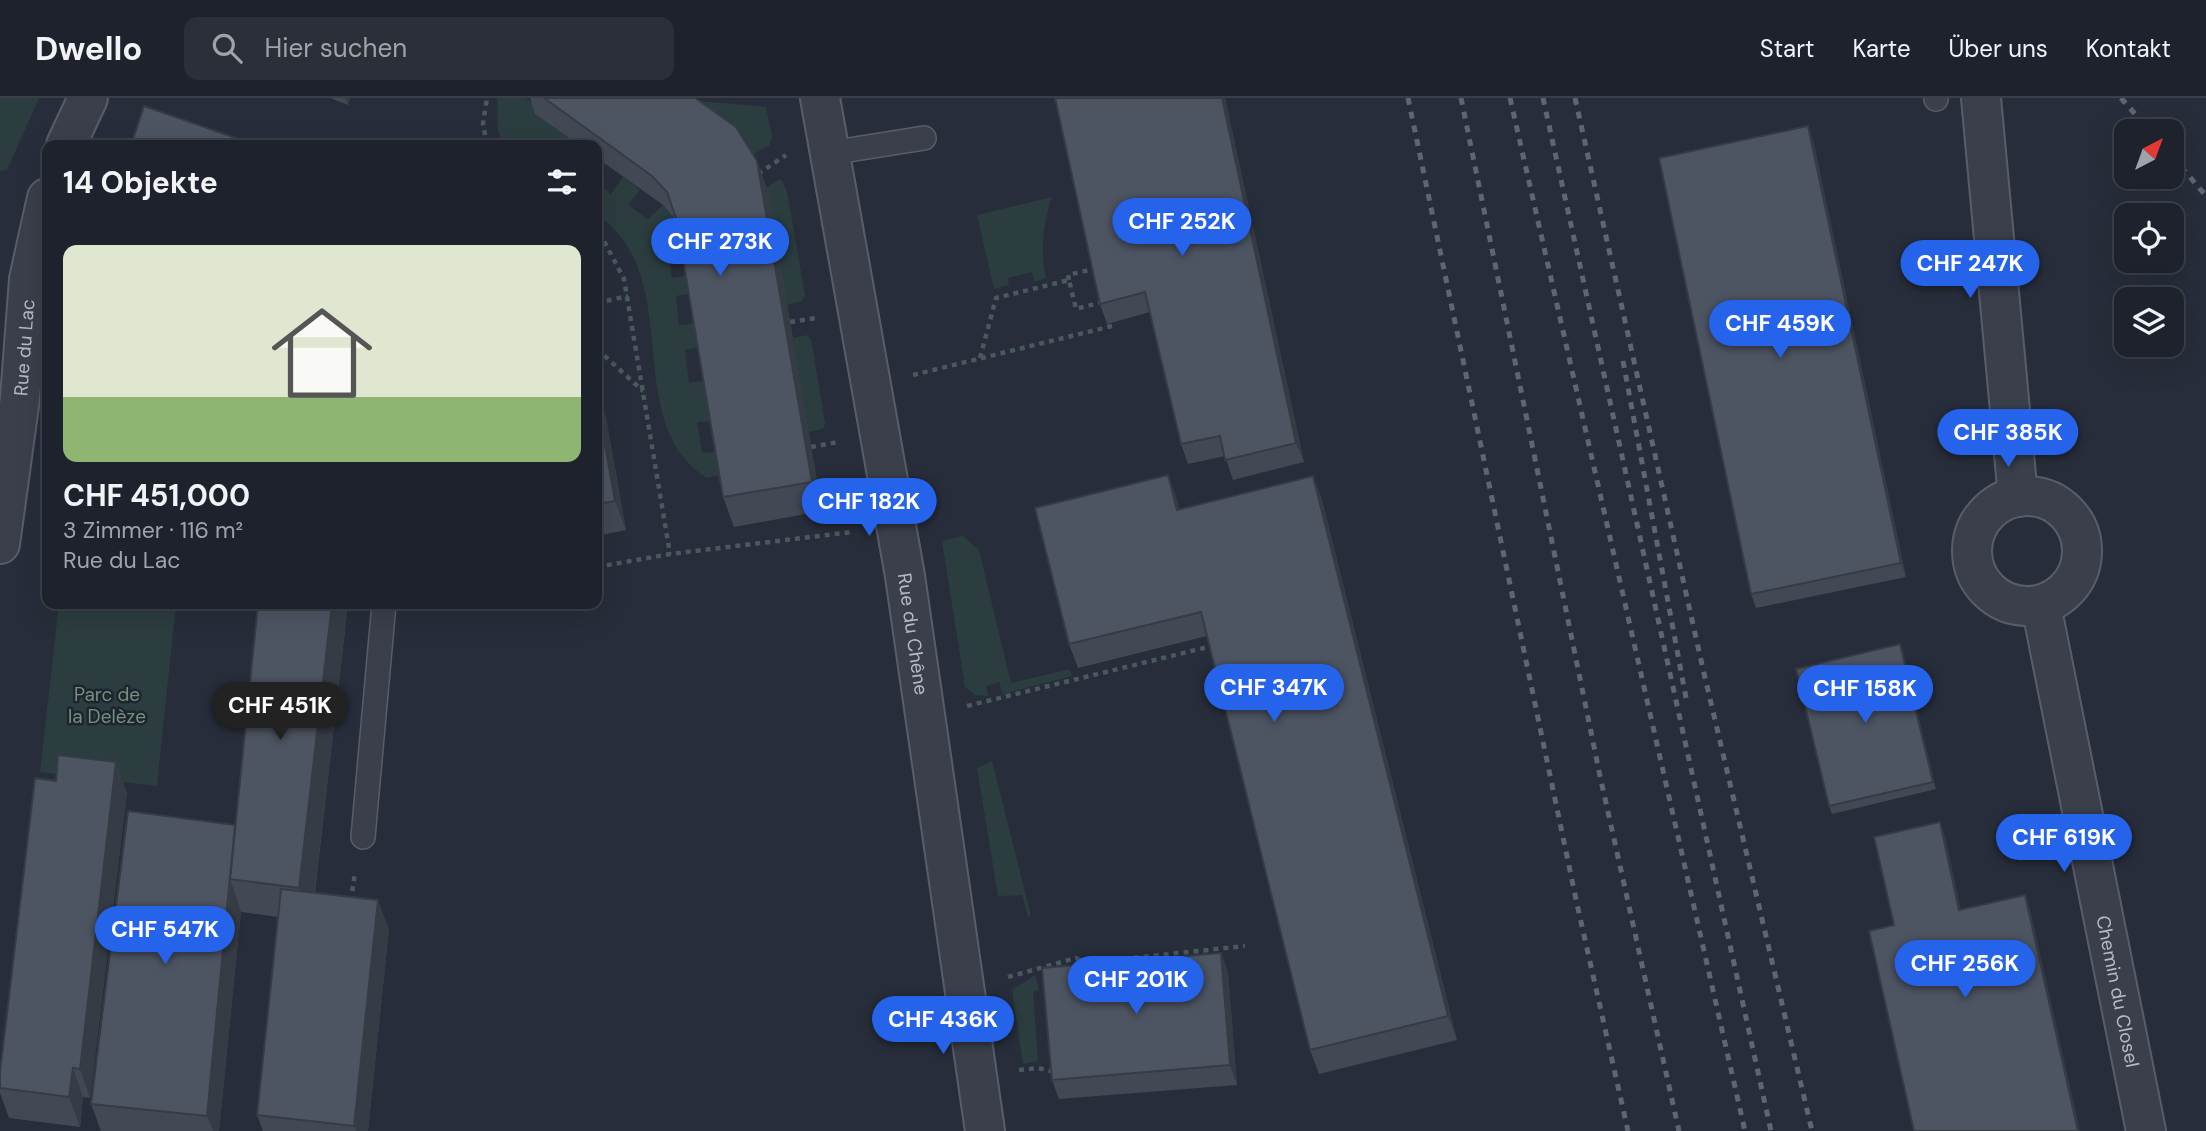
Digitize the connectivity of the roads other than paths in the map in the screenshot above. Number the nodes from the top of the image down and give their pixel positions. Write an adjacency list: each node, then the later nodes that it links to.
1 (88, 98): 5 (street)
2 (820, 98): 6 (street, Rue du Chêne)
3 (1981, 98): 10 (street)
4 (924, 138): 6 (lane)
5 (68, 140)
6 (830, 153): 15 (street, Rue du Chêne)
7 (42, 220): 8 (street, Rue du Lac)
8 (36, 333): 9 (street, Rue du Lac)
9 (4, 484): 11 (street, Rue du Lac)
10 (2018, 497): 12 (street); 12 (street)
11 (0, 541)
12 (2041, 605): 16 (street, Chemin du Closel)
13 (384, 609): 14 (lane)
14 (363, 837)
15 (985, 1131)
16 (2146, 1131)

